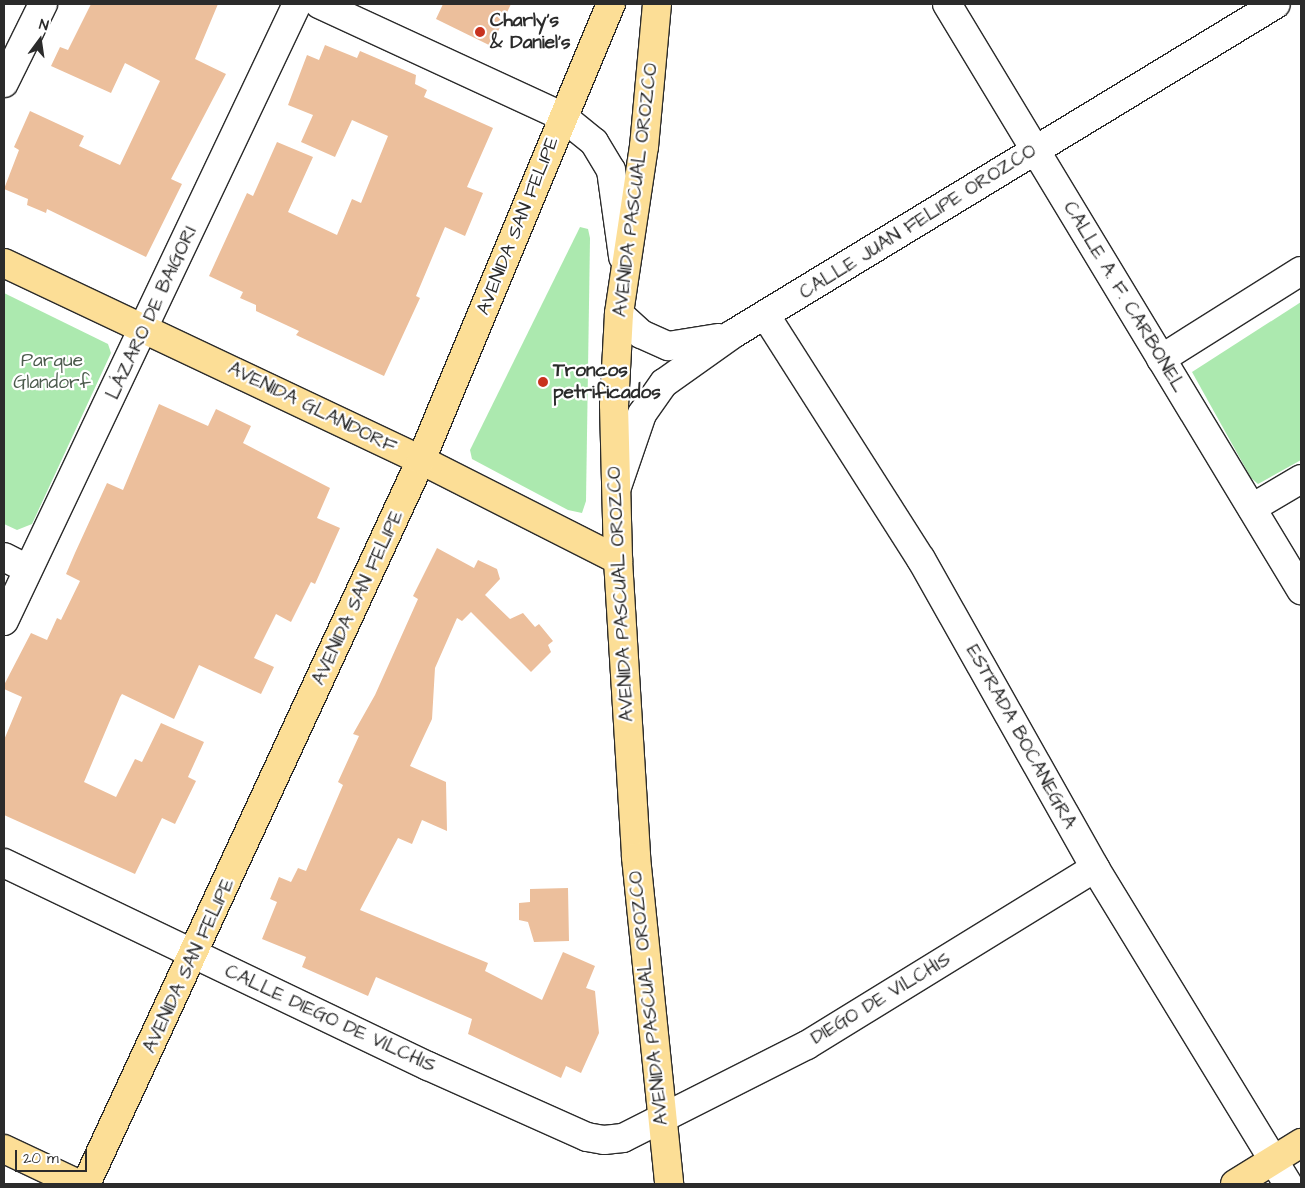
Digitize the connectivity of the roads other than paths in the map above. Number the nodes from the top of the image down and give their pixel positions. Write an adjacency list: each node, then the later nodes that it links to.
1 (42, 4): 8 (street)
2 (298, 4): 16 (street, LÁZARO DE BAIGORI)
3 (319, 4): 9 (street)
4 (611, 4): 9 (main road, AVENIDA SAN FELIPE)
5 (657, 4): 12 (main road, AVENIDA PASCUAL OROZCO)
6 (947, 4): 10 (street, CALLE A. F. CARBONEL)
7 (1276, 4): 10 (street, CALLE JUAN FELIPE OROZCO)
8 (4, 84)
9 (562, 117): 12 (street); 19 (main road, AVENIDA SAN FELIPE)
10 (1034, 150): 15 (street, CALLE JUAN FELIPE OROZCO); 18 (street, CALLE A. F. CARBONEL)
11 (4, 263): 16 (main road, AVENIDA GLANDORF)
12 (624, 266): 14 (main road, AVENIDA PASCUAL OROZCO)
13 (1301, 271): 18 (street)
14 (619, 314): 17 (street); 21 (main road, AVENIDA PASCUAL OROZCO)
15 (766, 316): 17 (street, CALLE JUAN FELIPE OROZCO); 29 (street, ESTRADA BOCANEGRA)
16 (146, 328): 19 (main road, AVENIDA GLANDORF); 25 (street, LÁZARO DE BAIGORI)
17 (733, 334): 21 (street, CALLE JUAN FELIPE OROZCO)
18 (1161, 359): 22 (street, CALLE A. F. CARBONEL)
19 (421, 460): 24 (main road, AVENIDA GLANDORF); 30 (main road, AVENIDA SAN FELIPE)
20 (1301, 479): 22 (street)
21 (616, 490): 24 (main road, AVENIDA PASCUAL OROZCO)
22 (1252, 508): 26 (street, CALLE A. F. CARBONEL)
23 (4, 557): 25 (street)
24 (618, 560): 31 (main road, AVENIDA PASCUAL OROZCO)
25 (28, 569): 27 (street, LÁZARO DE BAIGORI)
26 (1301, 590)
27 (4, 621)
28 (4, 863): 30 (street, CALLE DIEGO DE VILCHIS)
29 (1095, 868): 31 (street, DIEGO DE VILCHIS); 34 (street, ESTRADA BOCANEGRA)
30 (195, 954): 31 (street, CALLE DIEGO DE VILCHIS); 36 (main road, AVENIDA SAN FELIPE)
31 (661, 1119): 37 (main road, AVENIDA PASCUAL OROZCO)
32 (1301, 1143): 34 (main road)
33 (4, 1149): 35 (main road)
34 (1274, 1160): 38 (main road); 39 (street, ESTRADA BOCANEGRA)
35 (78, 1184)
36 (86, 1184)
37 (669, 1184)
38 (1235, 1184)
39 (1288, 1184)

